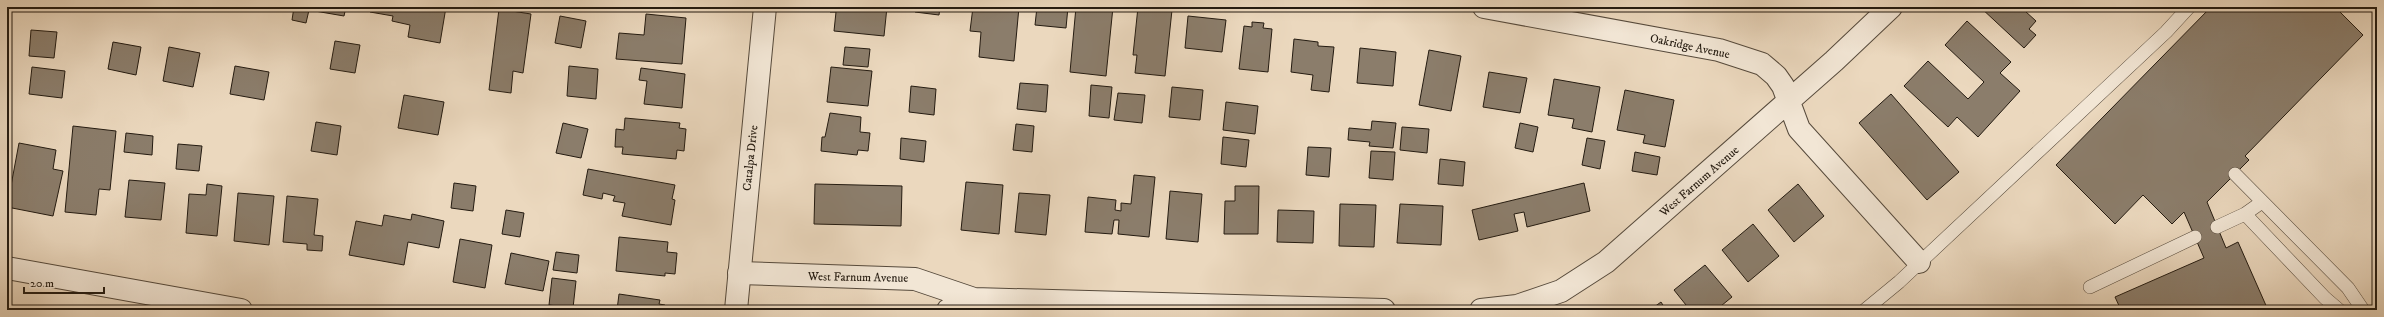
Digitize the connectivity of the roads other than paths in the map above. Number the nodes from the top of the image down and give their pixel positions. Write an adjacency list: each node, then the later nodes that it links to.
1 (765, 7): 13 (street, Catalpa Drive)
2 (1484, 7): 5 (street, Oakridge Avenue)
3 (1891, 7): 5 (street, West Farnum Avenue)
4 (2189, 7): 11 (lane)
5 (1788, 100): 11 (street, Oakridge Avenue); 20 (street, West Farnum Avenue)
6 (2235, 174): 7 (lane)
7 (2262, 202): 8 (lane); 23 (lane)
8 (2245, 214): 9 (lane); 22 (lane)
9 (2217, 226)
10 (2195, 237): 14 (lane)
11 (1919, 262): 21 (lane)
12 (7, 268): 16 (street)
13 (739, 273): 15 (street, West Farnum Avenue); 17 (street, Catalpa Drive)
14 (2090, 287)
15 (974, 299): 18 (street, West Farnum Avenue); 19 (street, West Farnum Avenue)
16 (241, 310)
17 (736, 310)
18 (948, 310)
19 (1384, 310)
20 (1481, 310)
21 (1865, 310)
22 (2340, 310)
23 (2363, 310)

